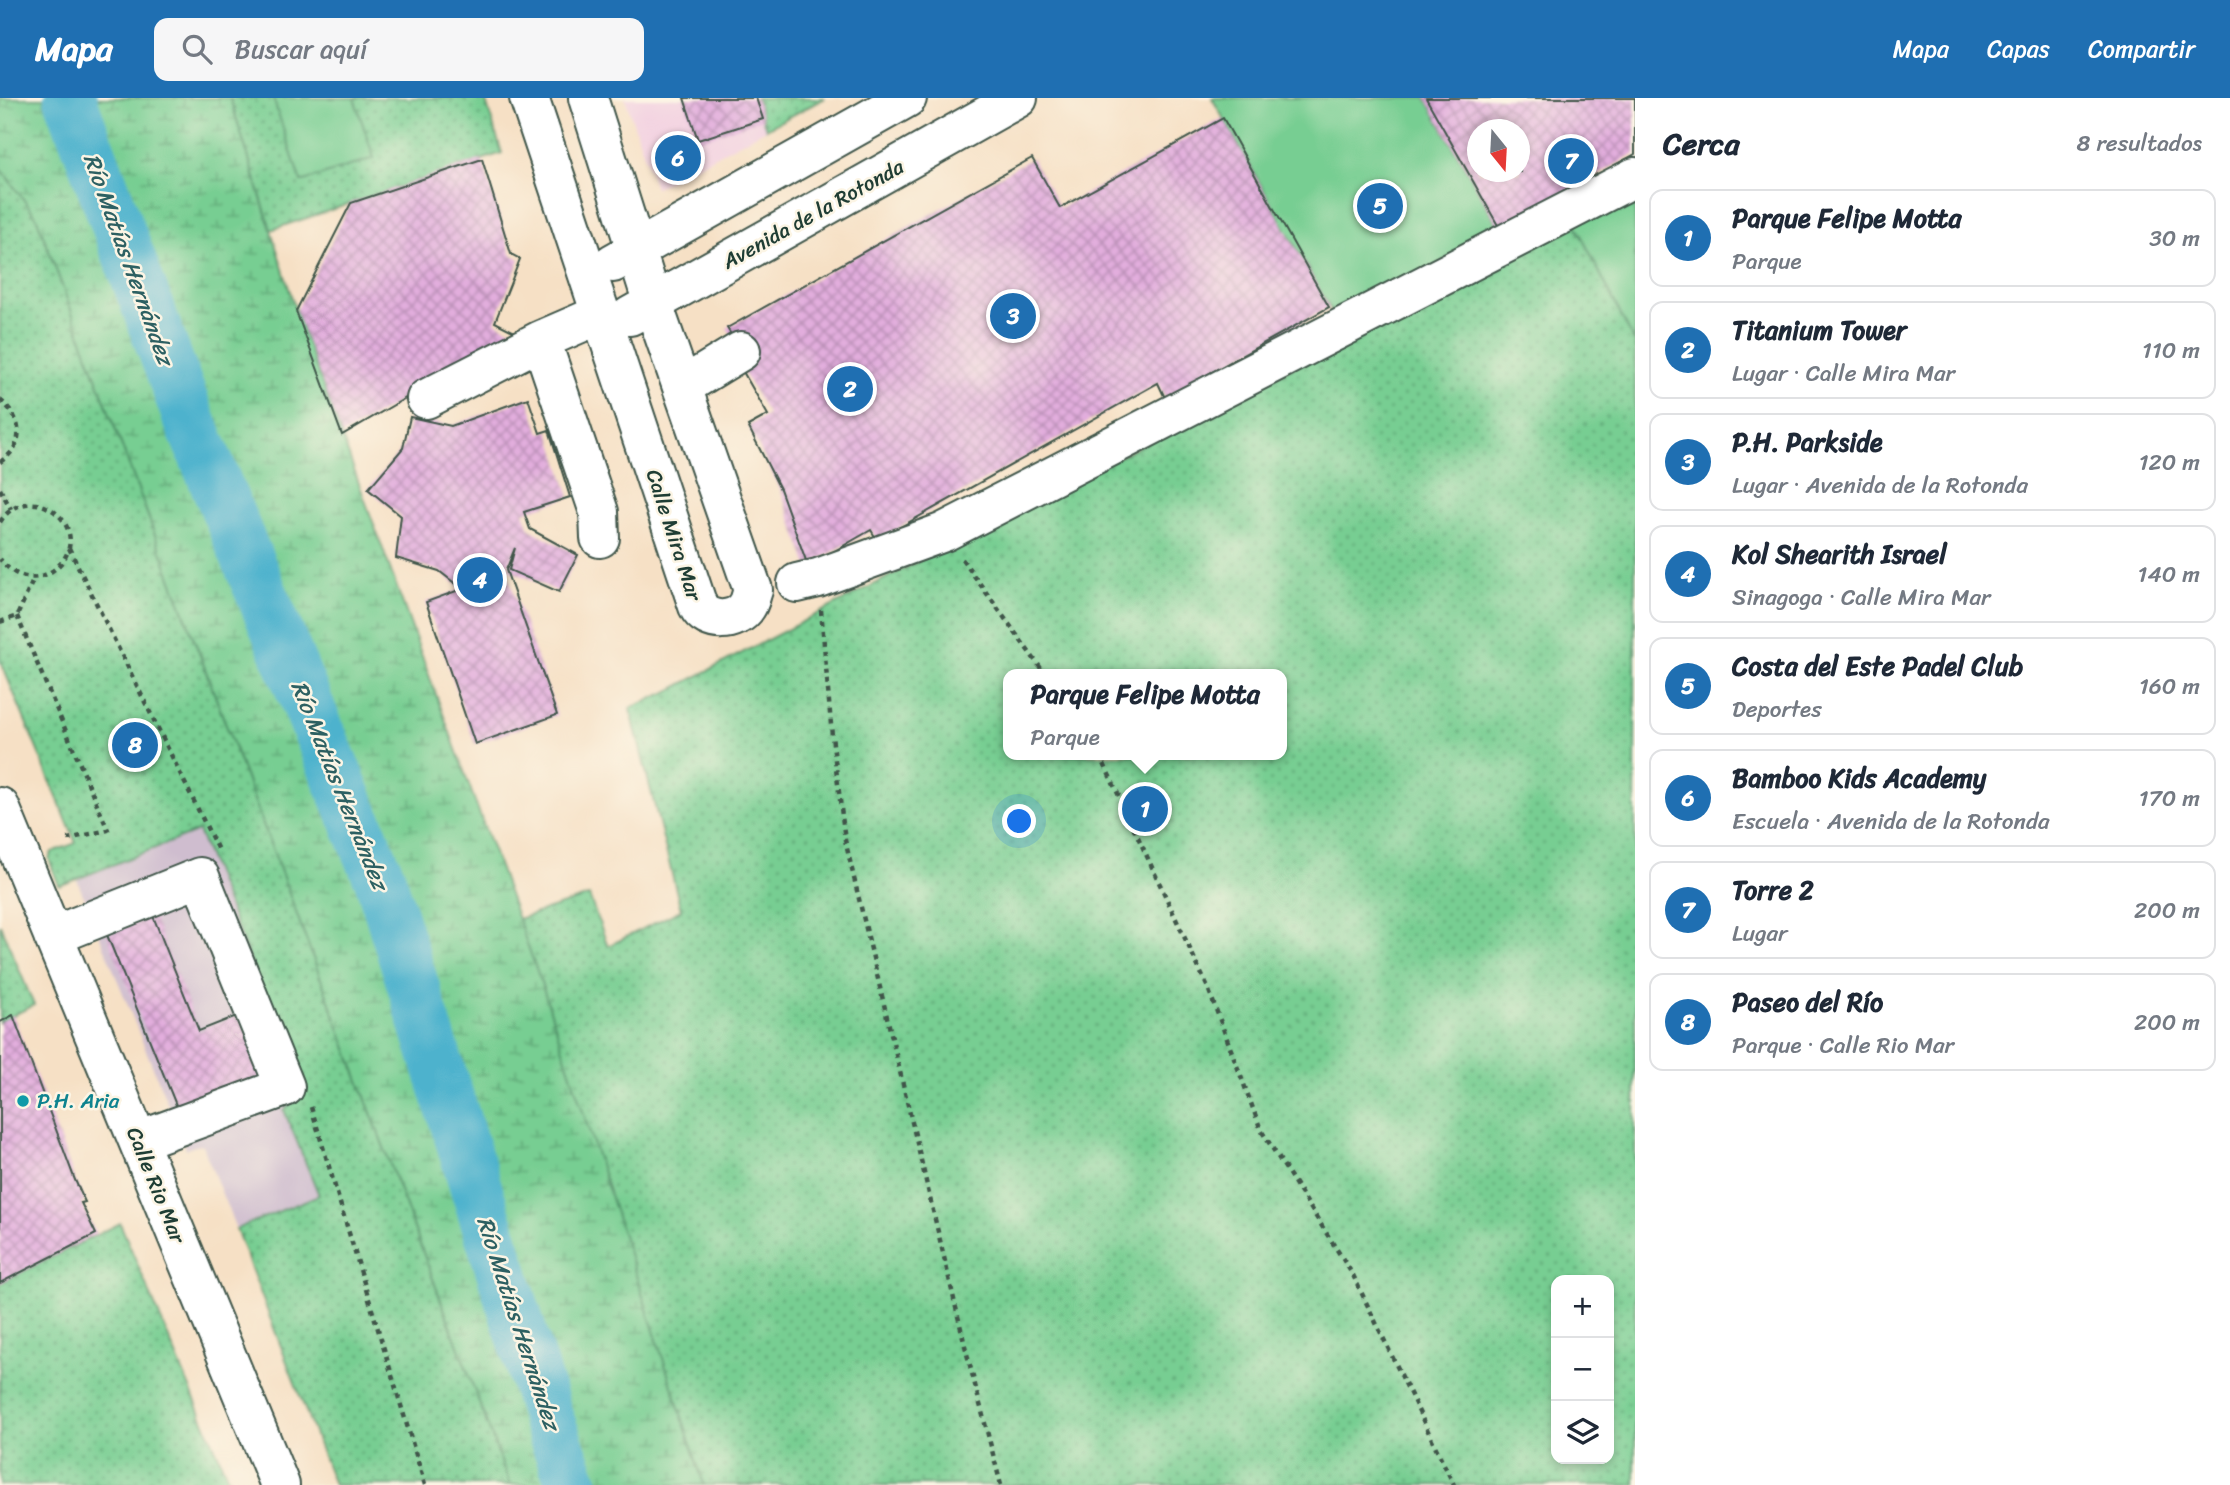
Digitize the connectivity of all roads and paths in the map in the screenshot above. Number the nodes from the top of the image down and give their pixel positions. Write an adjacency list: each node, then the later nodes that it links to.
1 (529, 98): 7 (street, Calle Mira Mar)
2 (587, 98): 6 (street, Calle Mira Mar)
3 (906, 98): 6 (street)
4 (1018, 98): 8 (street, Avenida de la Rotonda)
5 (1635, 177): 19 (street)
6 (636, 251): 7 (street); 8 (street, Calle Mira Mar)
7 (590, 276): 9 (street, Calle Mira Mar)
8 (653, 304): 9 (street, Avenida de la Rotonda); 12 (street, Calle Mira Mar)
9 (604, 321): 10 (street, Avenida de la Rotonda); 12 (street, Calle Mira Mar)
10 (541, 340): 13 (street, Avenida de la Rotonda); 20 (street)
11 (741, 351): 12 (street)
12 (682, 387)
13 (426, 399)
14 (0, 400): 15 (path)
15 (0, 463)
16 (0, 489): 17 (path)
17 (12, 509): 18 (path); 22 (path)
18 (0, 522)
19 (944, 532): 23 (street); 26 (path)
20 (600, 538)
21 (0, 559): 22 (path)
22 (34, 578): 24 (path)
23 (808, 580): 33 (path)
24 (17, 616): 25 (path); 29 (path)
25 (0, 622)
26 (1041, 669)
27 (1102, 760): 34 (path)
28 (0, 807): 30 (street, Calle Rio Mar)
29 (68, 839)
30 (53, 936): 31 (street, Calle Rio Mar); 31 (street)
31 (138, 1142): 32 (street, Calle Rio Mar)
32 (280, 1485)
33 (1001, 1485)
34 (1454, 1485)

